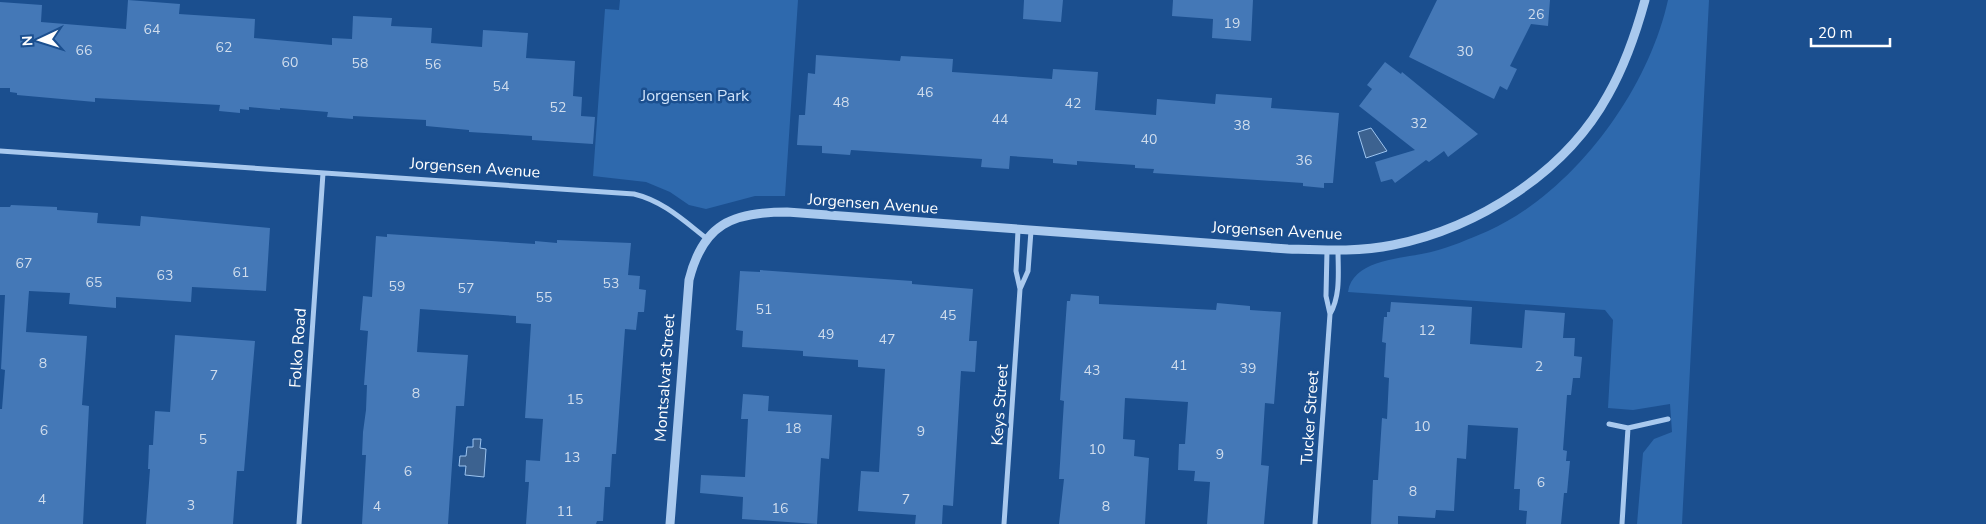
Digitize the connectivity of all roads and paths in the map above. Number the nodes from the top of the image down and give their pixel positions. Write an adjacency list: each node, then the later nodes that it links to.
1 (1645, 0): 8 (street, Jorgensen Avenue)
2 (0, 151): 3 (street, Jorgensen Avenue)
3 (323, 173): 6 (street, Jorgensen Avenue); 14 (street, Folko Road)
4 (1018, 230): 5 (street, Jorgensen Avenue); 6 (street, Jorgensen Avenue); 9 (street, Keys Street)
5 (1031, 231): 7 (street, Jorgensen Avenue); 9 (street, Keys Street)
6 (706, 238): 15 (street, Montsalvat Street)
7 (1327, 250): 8 (street, Jorgensen Avenue); 10 (street, Tucker Street)
8 (1338, 250): 10 (street, Tucker Street)
9 (1020, 289): 16 (street, Keys Street)
10 (1330, 314): 17 (street, Tucker Street)
11 (1668, 419): 13 (street)
12 (1609, 424): 13 (street)
13 (1628, 428): 18 (street)
14 (299, 524)
15 (670, 524)
16 (1004, 524)
17 (1315, 524)
18 (1622, 524)

